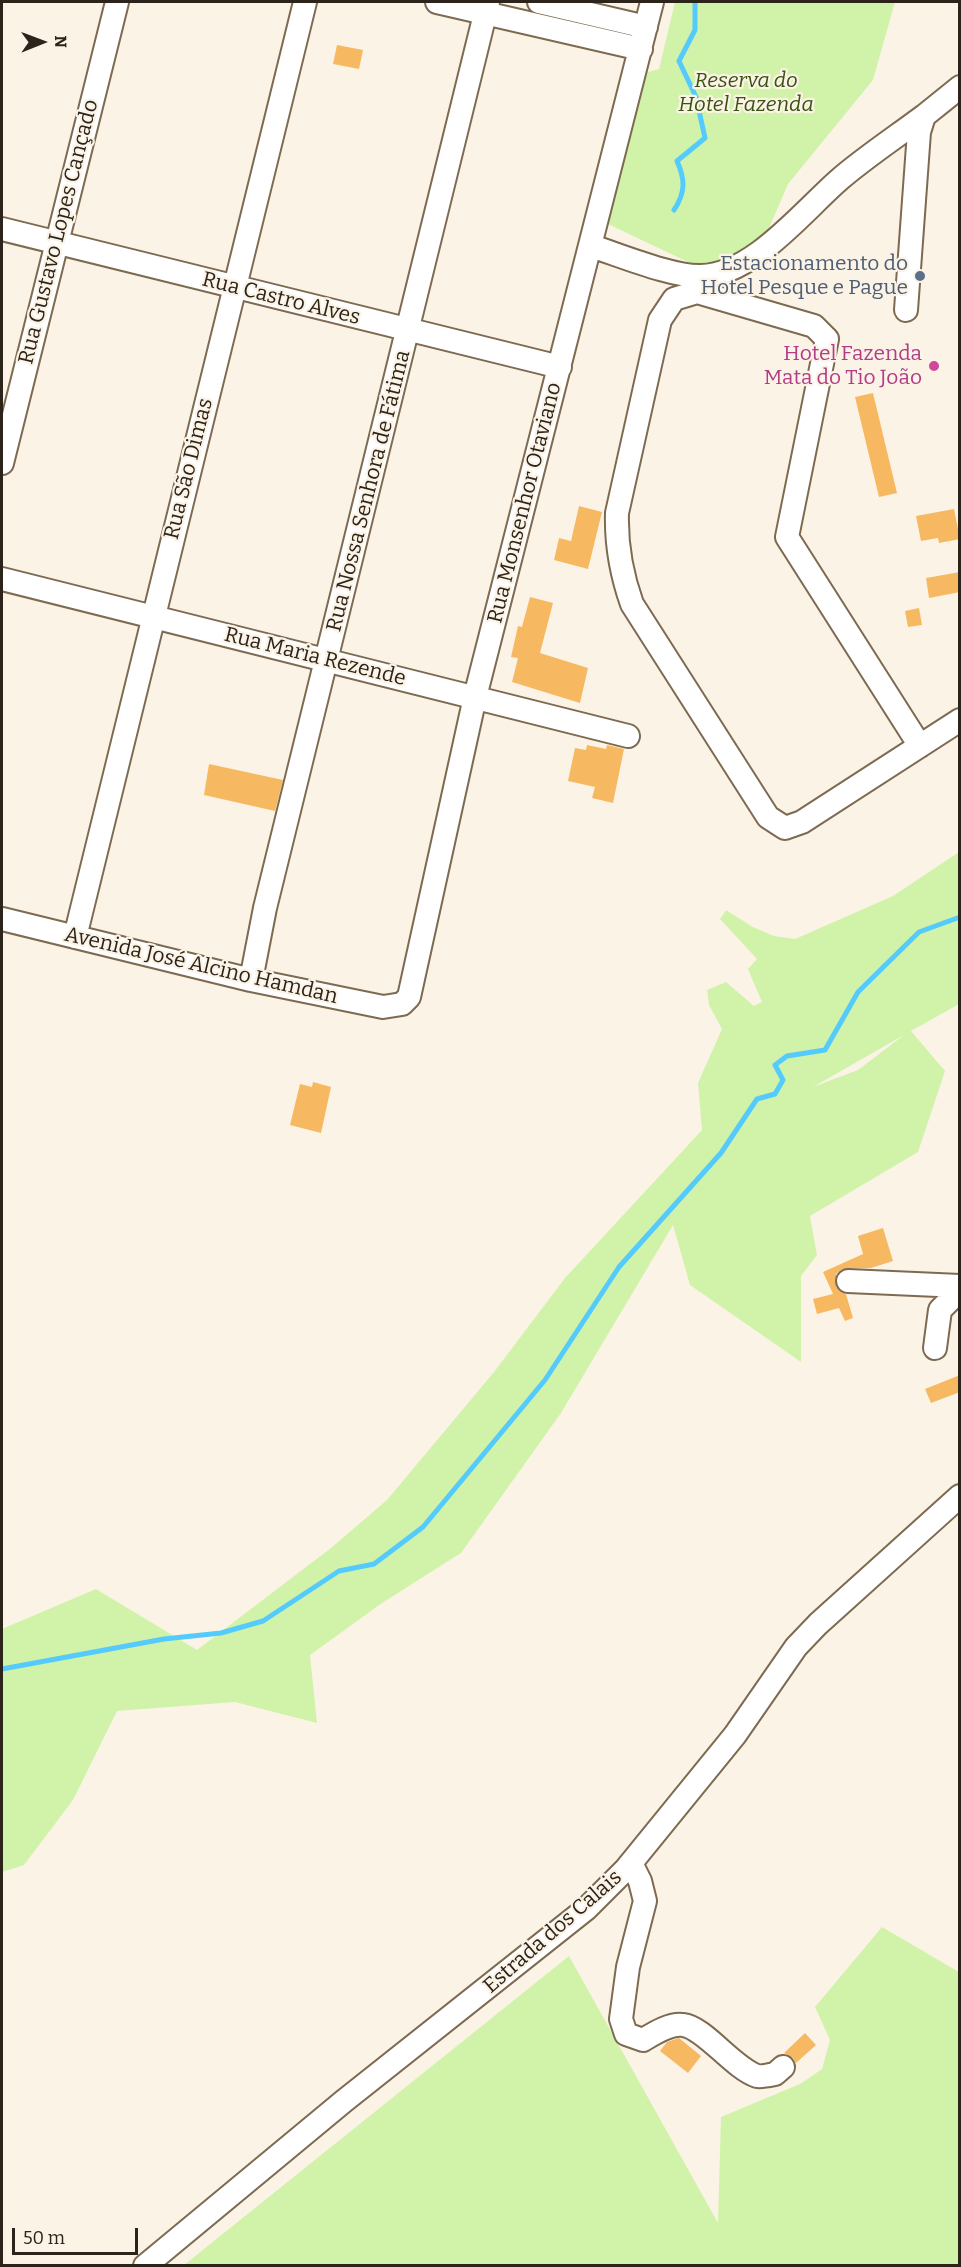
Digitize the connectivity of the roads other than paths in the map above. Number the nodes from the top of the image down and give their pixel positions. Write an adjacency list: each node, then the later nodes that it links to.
1 (117, 2): 12 (street, Rua Gustavo Lopes Cançado)
2 (305, 2): 14 (street, Rua São Dimas)
3 (436, 2): 6 (street)
4 (539, 2): 7 (street)
5 (652, 2): 7 (street, Rua Monsenhor Otaviano)
6 (486, 7): 8 (street); 16 (street, Rua Nossa Senhora de Fátima)
7 (646, 27): 8 (street, Rua Monsenhor Otaviano)
8 (641, 49): 13 (street, Rua Monsenhor Otaviano)
9 (960, 87): 10 (street)
10 (924, 116): 13 (street); 15 (street)
11 (2, 229): 12 (street, Rua Castro Alves)
12 (57, 243): 14 (street, Rua Castro Alves); 18 (street, Rua Gustavo Lopes Cançado)
13 (591, 246): 17 (street, Rua Monsenhor Otaviano)
14 (234, 287): 16 (street, Rua Castro Alves); 20 (street, Rua São Dimas)
15 (906, 310)
16 (408, 330): 17 (street, Rua Castro Alves); 21 (street, Rua Nossa Senhora de Fátima)
17 (560, 367): 22 (street, Rua Monsenhor Otaviano)
18 (2, 463)
19 (2, 579): 20 (street, Rua Maria Rezende)
20 (152, 617): 21 (street, Rua Maria Rezende); 27 (street, Rua São Dimas)
21 (328, 661): 22 (street, Rua Maria Rezende); 28 (street, Rua Nossa Senhora de Fátima)
22 (475, 697): 24 (street, Rua Maria Rezende); 29 (street, Rua Monsenhor Otaviano)
23 (960, 720): 25 (street)
24 (628, 736)
25 (920, 746): 25 (street)
26 (2, 919): 27 (street, Avenida José Alcino Hamdan)
27 (75, 937): 28 (street, Avenida José Alcino Hamdan)
28 (251, 980): 29 (street, Avenida José Alcino Hamdan)
29 (402, 1004)
30 (848, 1281): 31 (street)
31 (960, 1288): 32 (street)
32 (935, 1348)
33 (960, 1496): 34 (street, Estrada dos Calais)
34 (631, 1863): 35 (street); 36 (street, Estrada dos Calais)
35 (783, 2067)
36 (145, 2265)

